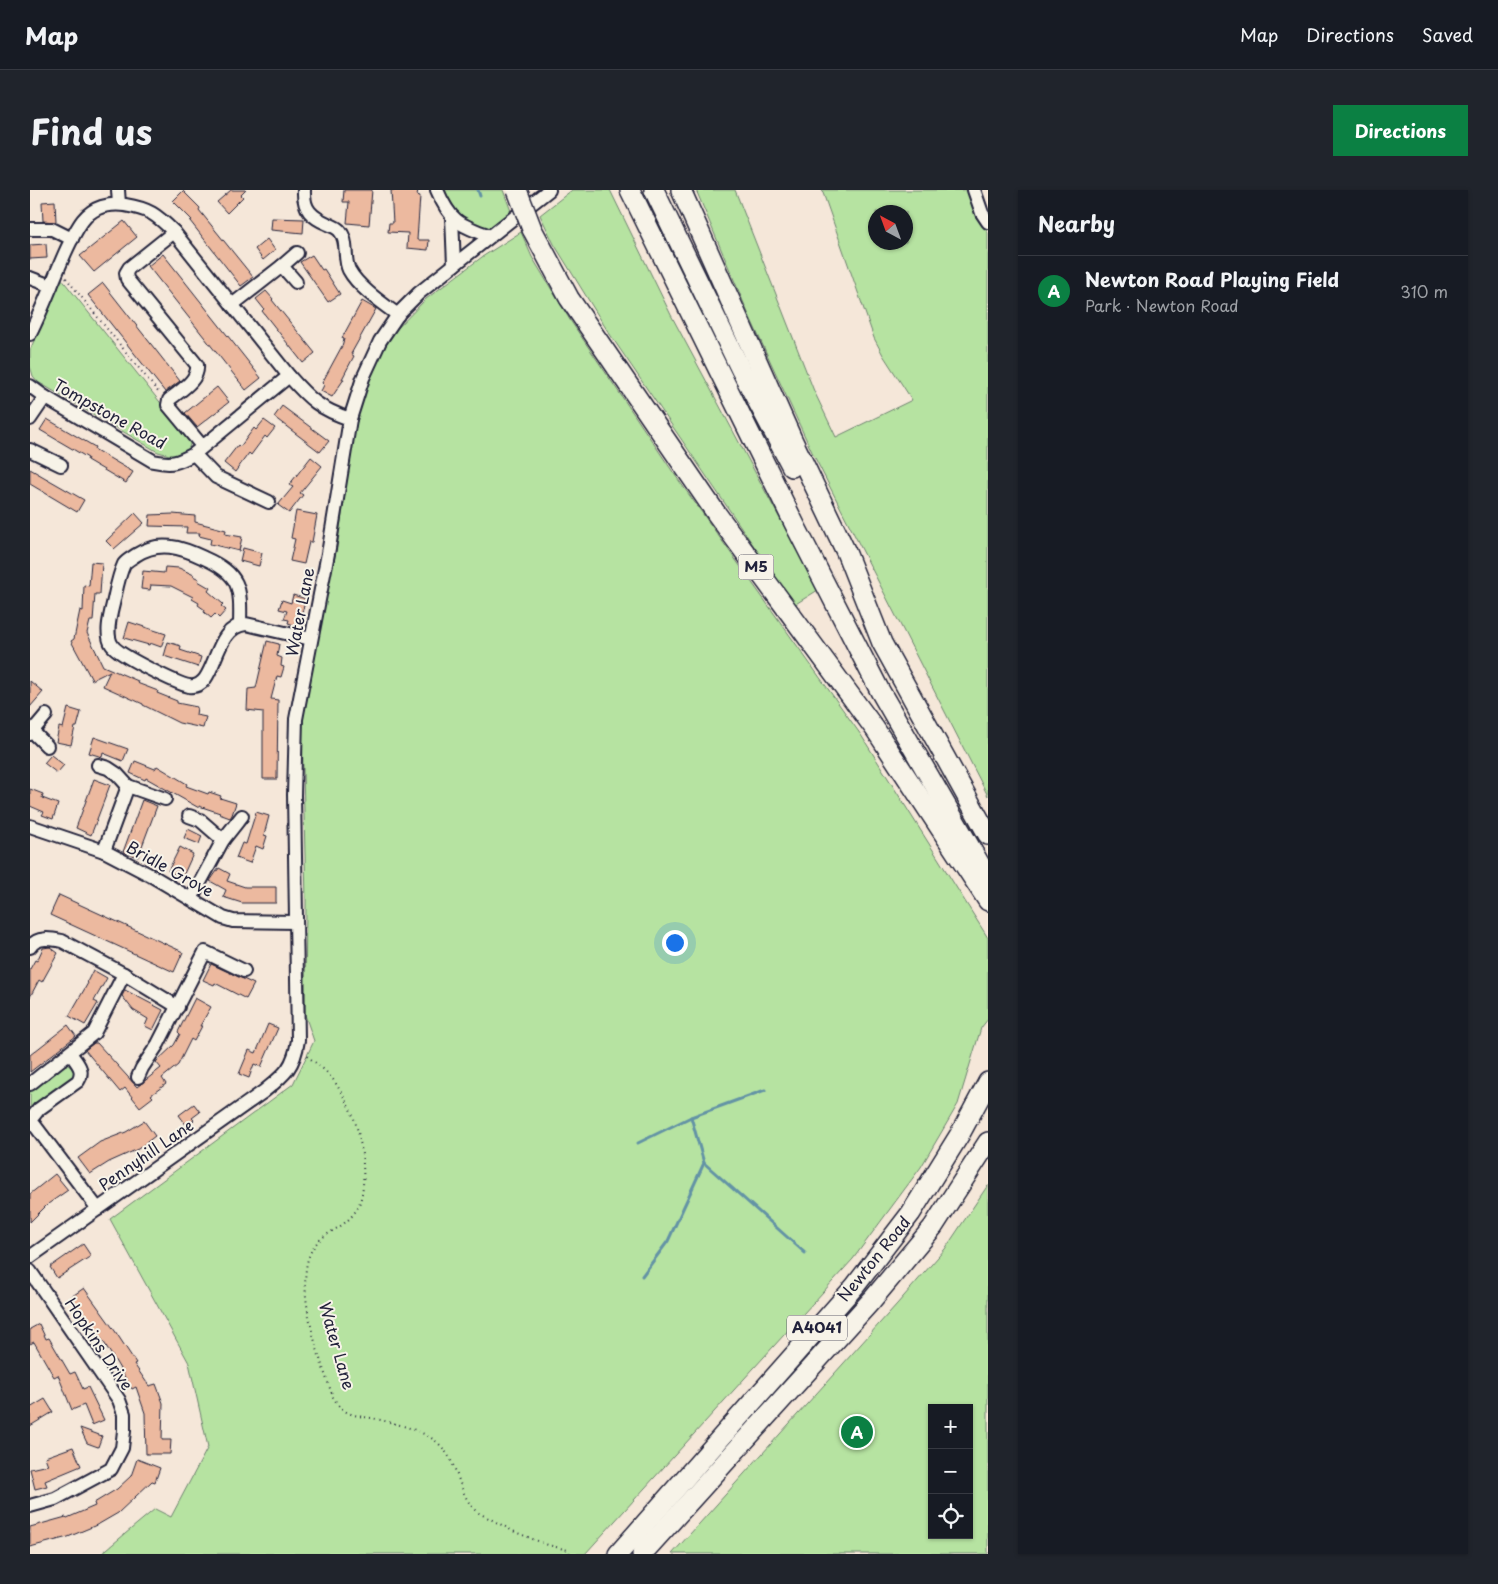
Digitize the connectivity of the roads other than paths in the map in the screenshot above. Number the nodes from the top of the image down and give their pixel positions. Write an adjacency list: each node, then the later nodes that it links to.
1 (118, 190): 10 (street)
2 (304, 190): 24 (street)
3 (437, 190): 11 (street)
4 (517, 190): 52 (highway, M5, bridge)
5 (549, 190): 15 (street, Water Lane)
6 (630, 190): 50 (highway)
7 (654, 190): 36 (highway)
8 (681, 190): 36 (highway)
9 (974, 190): 12 (street)
10 (119, 204): 14 (street); 16 (street)
11 (452, 217): 15 (street); 18 (street)
12 (988, 222)
13 (30, 229): 16 (street)
14 (174, 232): 23 (street); 32 (street, Tompstone Road)
15 (490, 236): 18 (street, Water Lane)
16 (72, 239): 22 (street)
17 (297, 253): 19 (street)
18 (454, 265): 24 (street, Water Lane)
19 (282, 266): 21 (street); 23 (street)
20 (30, 278): 22 (street)
21 (296, 282)
22 (51, 286): 25 (street)
23 (232, 305): 26 (street)
24 (398, 315): 30 (street, Water Lane)
25 (30, 332)
26 (289, 376): 30 (street); 32 (street, Tompstone Road)
27 (30, 386): 28 (street, Tompstone Road)
28 (45, 397): 29 (street); 32 (street, Tompstone Road)
29 (31, 416)
30 (350, 419): 37 (street, Water Lane)
31 (30, 450): 33 (street)
32 (198, 450): 34 (street)
33 (61, 465)
34 (269, 502)
35 (240, 624): 35 (street); 37 (street)
36 (876, 628): 47 (highway)
37 (311, 639): 53 (street, Water Lane)
38 (46, 715): 39 (street)
39 (32, 733): 40 (street)
40 (47, 746)
41 (98, 765): 42 (street)
42 (128, 786): 43 (street); 49 (street)
43 (165, 799)
44 (189, 816): 48 (street)
45 (242, 816): 48 (street)
46 (30, 826): 49 (street, Bridle Grove)
47 (988, 836)
48 (223, 840): 51 (street)
49 (104, 851): 51 (street, Bridle Grove)
50 (988, 878)
51 (191, 899): 53 (street, Bridle Grove)
52 (988, 901)
53 (296, 922): 60 (street, Water Lane)
54 (31, 944): 56 (street)
55 (244, 971): 57 (street)
56 (124, 974): 57 (street); 58 (street)
57 (178, 1007): 59 (street)
58 (70, 1053): 62 (street); 63 (street)
59 (138, 1077)
60 (281, 1078): 65 (street, Pennyhill Lane)
61 (988, 1082): 69 (highway, Newton Road / A4041)
62 (30, 1084)
63 (30, 1119): 65 (street)
64 (988, 1142): 70 (highway, Newton Road / A4041)
65 (98, 1209): 66 (street, Pennyhill Lane)
66 (30, 1257)
67 (30, 1271): 68 (street, Hopkins Drive)
68 (30, 1506)
69 (618, 1554)
70 (642, 1554)

